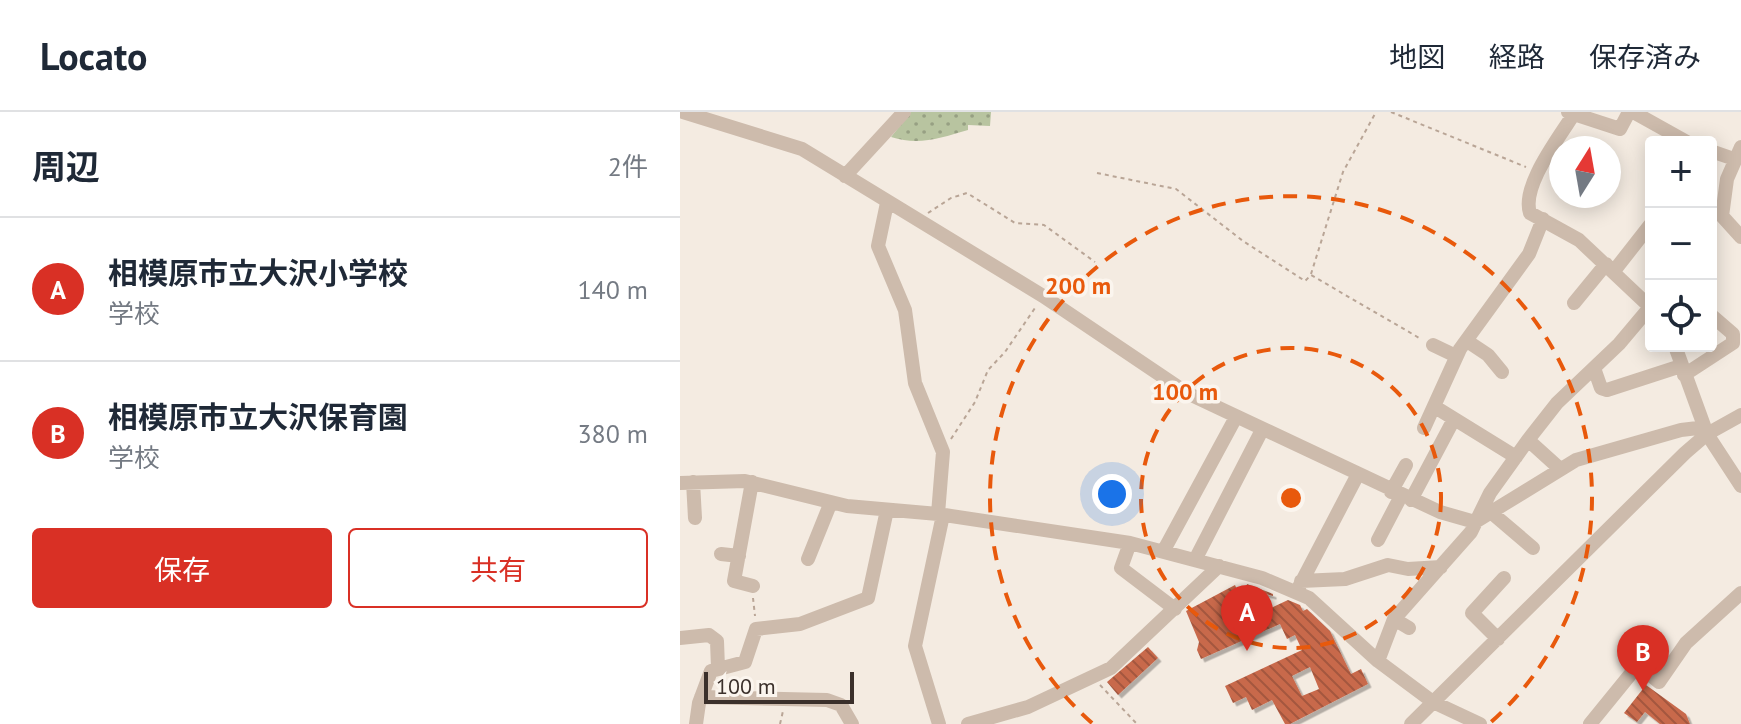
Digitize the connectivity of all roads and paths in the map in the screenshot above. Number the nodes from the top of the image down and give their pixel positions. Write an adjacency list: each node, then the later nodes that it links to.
1 (683, 112): 14 (street)
2 (904, 112): 14 (street)
3 (1376, 112): 24 (path)
4 (1391, 112): 12 (path)
5 (1631, 112): 6 (street); 8 (street)
6 (1569, 113): 7 (street)
7 (1562, 136)
8 (1676, 136)
9 (1717, 151): 10 (street)
10 (1737, 153): 16 (street)
11 (1549, 159): 12 (street)
12 (1538, 172): 17 (street)
13 (1097, 173): 24 (path)
14 (845, 176): 15 (street)
15 (887, 203): 18 (street); 47 (street)
16 (1722, 216): 19 (street); 21 (street)
17 (1543, 219): 23 (street); 30 (street)
18 (917, 220): 22 (path); 25 (street)
19 (1717, 222)
20 (1645, 230): 23 (street)
21 (1741, 237)
22 (1095, 262)
23 (1610, 268): 26 (street); 27 (street)
24 (1311, 275): 31 (path)
25 (1043, 296): 41 (street); 47 (path)
26 (1645, 300)
27 (1574, 303)
28 (1645, 313): 36 (street)
29 (1717, 320): 33 (street)
30 (1467, 341): 35 (street); 38 (street)
31 (1433, 345): 35 (street)
32 (1677, 352): 37 (street)
33 (1717, 352)
34 (1717, 352): 37 (street)
35 (1456, 356): 39 (street)
36 (1594, 368): 37 (street); 46 (street)
37 (1682, 371): 45 (street)
38 (1502, 372)
39 (1435, 407): 42 (street); 43 (street)
40 (1741, 415): 45 (street)
41 (1236, 417): 44 (street); 65 (street)
42 (1454, 419): 48 (street); 55 (street)
43 (1424, 428)
44 (1262, 430): 51 (street); 69 (street)
45 (1707, 434): 50 (street); 54 (street); 81 (street)
46 (1528, 440): 48 (street); 50 (street)
47 (942, 449): 59 (street)
48 (1516, 457): 61 (street)
49 (1406, 465): 55 (street)
50 (1559, 468): 58 (street)
51 (1357, 476): 55 (street); 74 (street)
52 (752, 482): 53 (street); 56 (street); 67 (street)
53 (687, 483): 60 (street)
54 (1741, 486)
55 (1401, 496): 61 (street); 62 (street)
56 (831, 502): 57 (street); 68 (street)
57 (887, 510): 59 (street); 79 (street)
58 (1493, 514): 61 (street); 64 (street)
59 (940, 515): 63 (street); 91 (street)
60 (695, 518)
61 (1475, 522): 71 (street)
62 (1378, 540)
63 (1130, 543): 65 (street); 76 (street)
64 (1533, 548)
65 (1164, 550): 69 (street)
66 (721, 554): 67 (street)
67 (739, 556): 73 (street)
68 (808, 559)
69 (1195, 560): 70 (street)
70 (1219, 566): 74 (street); 76 (street)
71 (1441, 567): 74 (street); 77 (street)
72 (1504, 578): 81 (street)
73 (753, 586): 79 (path)
74 (1299, 586): 82 (street)
75 (1741, 593): 96 (street)
76 (1175, 609): 84 (street)
77 (1394, 619): 78 (street); 82 (street)
78 (1409, 628)
79 (756, 629): 83 (street)
80 (680, 638): 83 (street)
81 (1498, 639): 87 (street)
82 (1378, 661): 87 (street)
83 (718, 668): 85 (street)
84 (1093, 678): 92 (street); 93 (path)
85 (701, 697): 86 (street); 88 (street)
86 (785, 702): 89 (path); 90 (street)
87 (1433, 702): 94 (street); 95 (street)
88 (696, 724)
89 (780, 724)
90 (852, 724)
91 (939, 724)
92 (968, 724)
93 (1137, 724)
94 (1411, 724)
95 (1480, 724)
96 (1590, 724)

